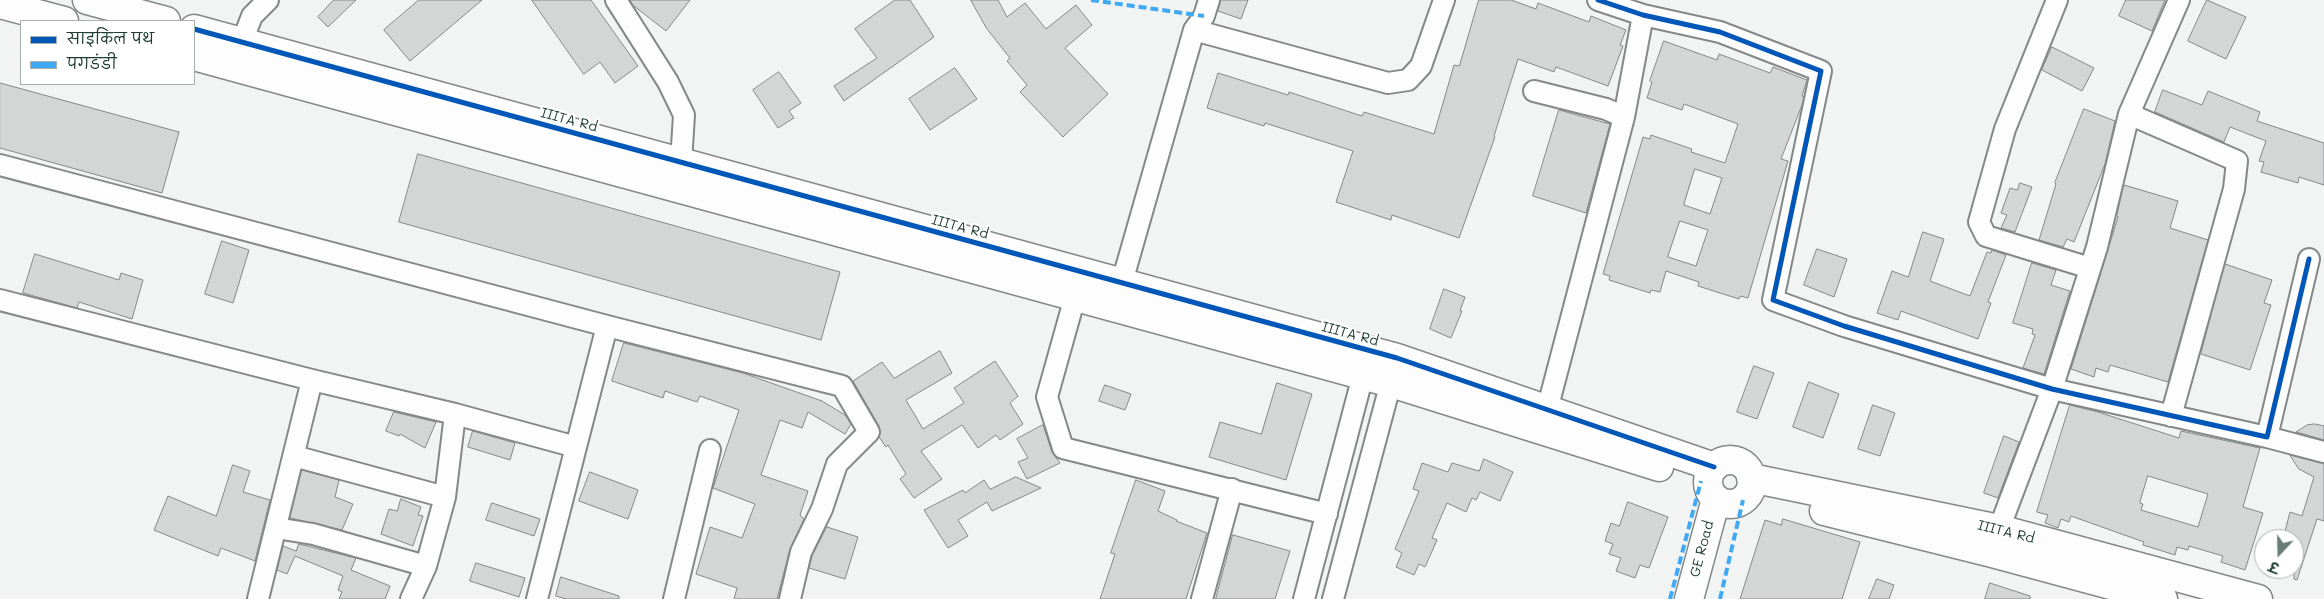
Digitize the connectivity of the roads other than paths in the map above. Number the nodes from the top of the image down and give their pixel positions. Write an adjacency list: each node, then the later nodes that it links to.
1 (87, 0): 10 (street)
2 (268, 0): 16 (street)
3 (616, 0): 22 (street)
4 (1210, 0): 15 (street)
5 (1444, 0): 15 (street)
6 (1598, 0): 11 (street)
7 (2057, 0): 25 (street)
8 (2179, 0): 20 (street)
9 (0, 4): 12 (street)
10 (135, 11): 13 (street)
11 (1642, 15): 21 (street); 33 (street)
12 (60, 20)
13 (163, 20)
14 (195, 29): 16 (street, IIITA Rd)
15 (1194, 30): 26 (street)
16 (242, 42): 18 (street, IIITA Rd)
17 (195, 56): 18 (street, IIITA Rd)
18 (321, 77): 22 (street, IIITA Rd); 27 (street, IIITA Rd)
19 (1534, 91): 21 (street)
20 (2129, 114): 25 (street); 36 (street)
21 (1624, 117): 34 (street)
22 (682, 162): 26 (street, IIITA Rd)
23 (0, 164): 29 (street)
24 (2309, 259): 37 (street)
25 (2090, 268): 33 (street)
26 (1118, 295): 27 (street, IIITA Rd); 30 (street, IIITA Rd)
27 (1075, 297): 43 (street)
28 (0, 300): 32 (street)
29 (607, 326): 38 (street); 53 (street)
30 (1367, 363): 31 (street, IIITA Rd); 45 (street)
31 (1394, 371): 34 (street, IIITA Rd); 42 (street, IIITA Rd); 56 (street)
32 (312, 380): 35 (street); 41 (street)
33 (2052, 389): 36 (street); 47 (street)
34 (1547, 410): 42 (street, IIITA Rd)
35 (455, 414): 38 (street); 44 (street)
36 (2171, 416): 37 (street)
37 (2267, 437): 40 (street)
38 (576, 447): 51 (street)
39 (710, 450): 52 (street)
40 (2324, 452)
41 (294, 456): 44 (street); 46 (street)
42 (1728, 487): 47 (street, IIITA Rd); 57 (street, GE Road); 58 (street, GE Road); 59 (street, IIITA Rd)
43 (1232, 488): 45 (street); 54 (street)
44 (445, 497): 48 (street)
45 (1327, 514): 55 (street)
46 (276, 528): 48 (street); 49 (street)
47 (1999, 529): 60 (street, IIITA Rd)
48 (426, 566): 50 (street)
49 (258, 599)
50 (411, 599)
51 (537, 599)
52 (674, 599)
53 (790, 599)
54 (1202, 599)
55 (1304, 599)
56 (1333, 599)
57 (1689, 599)
58 (1707, 599)
59 (2164, 599)
60 (2258, 599)

